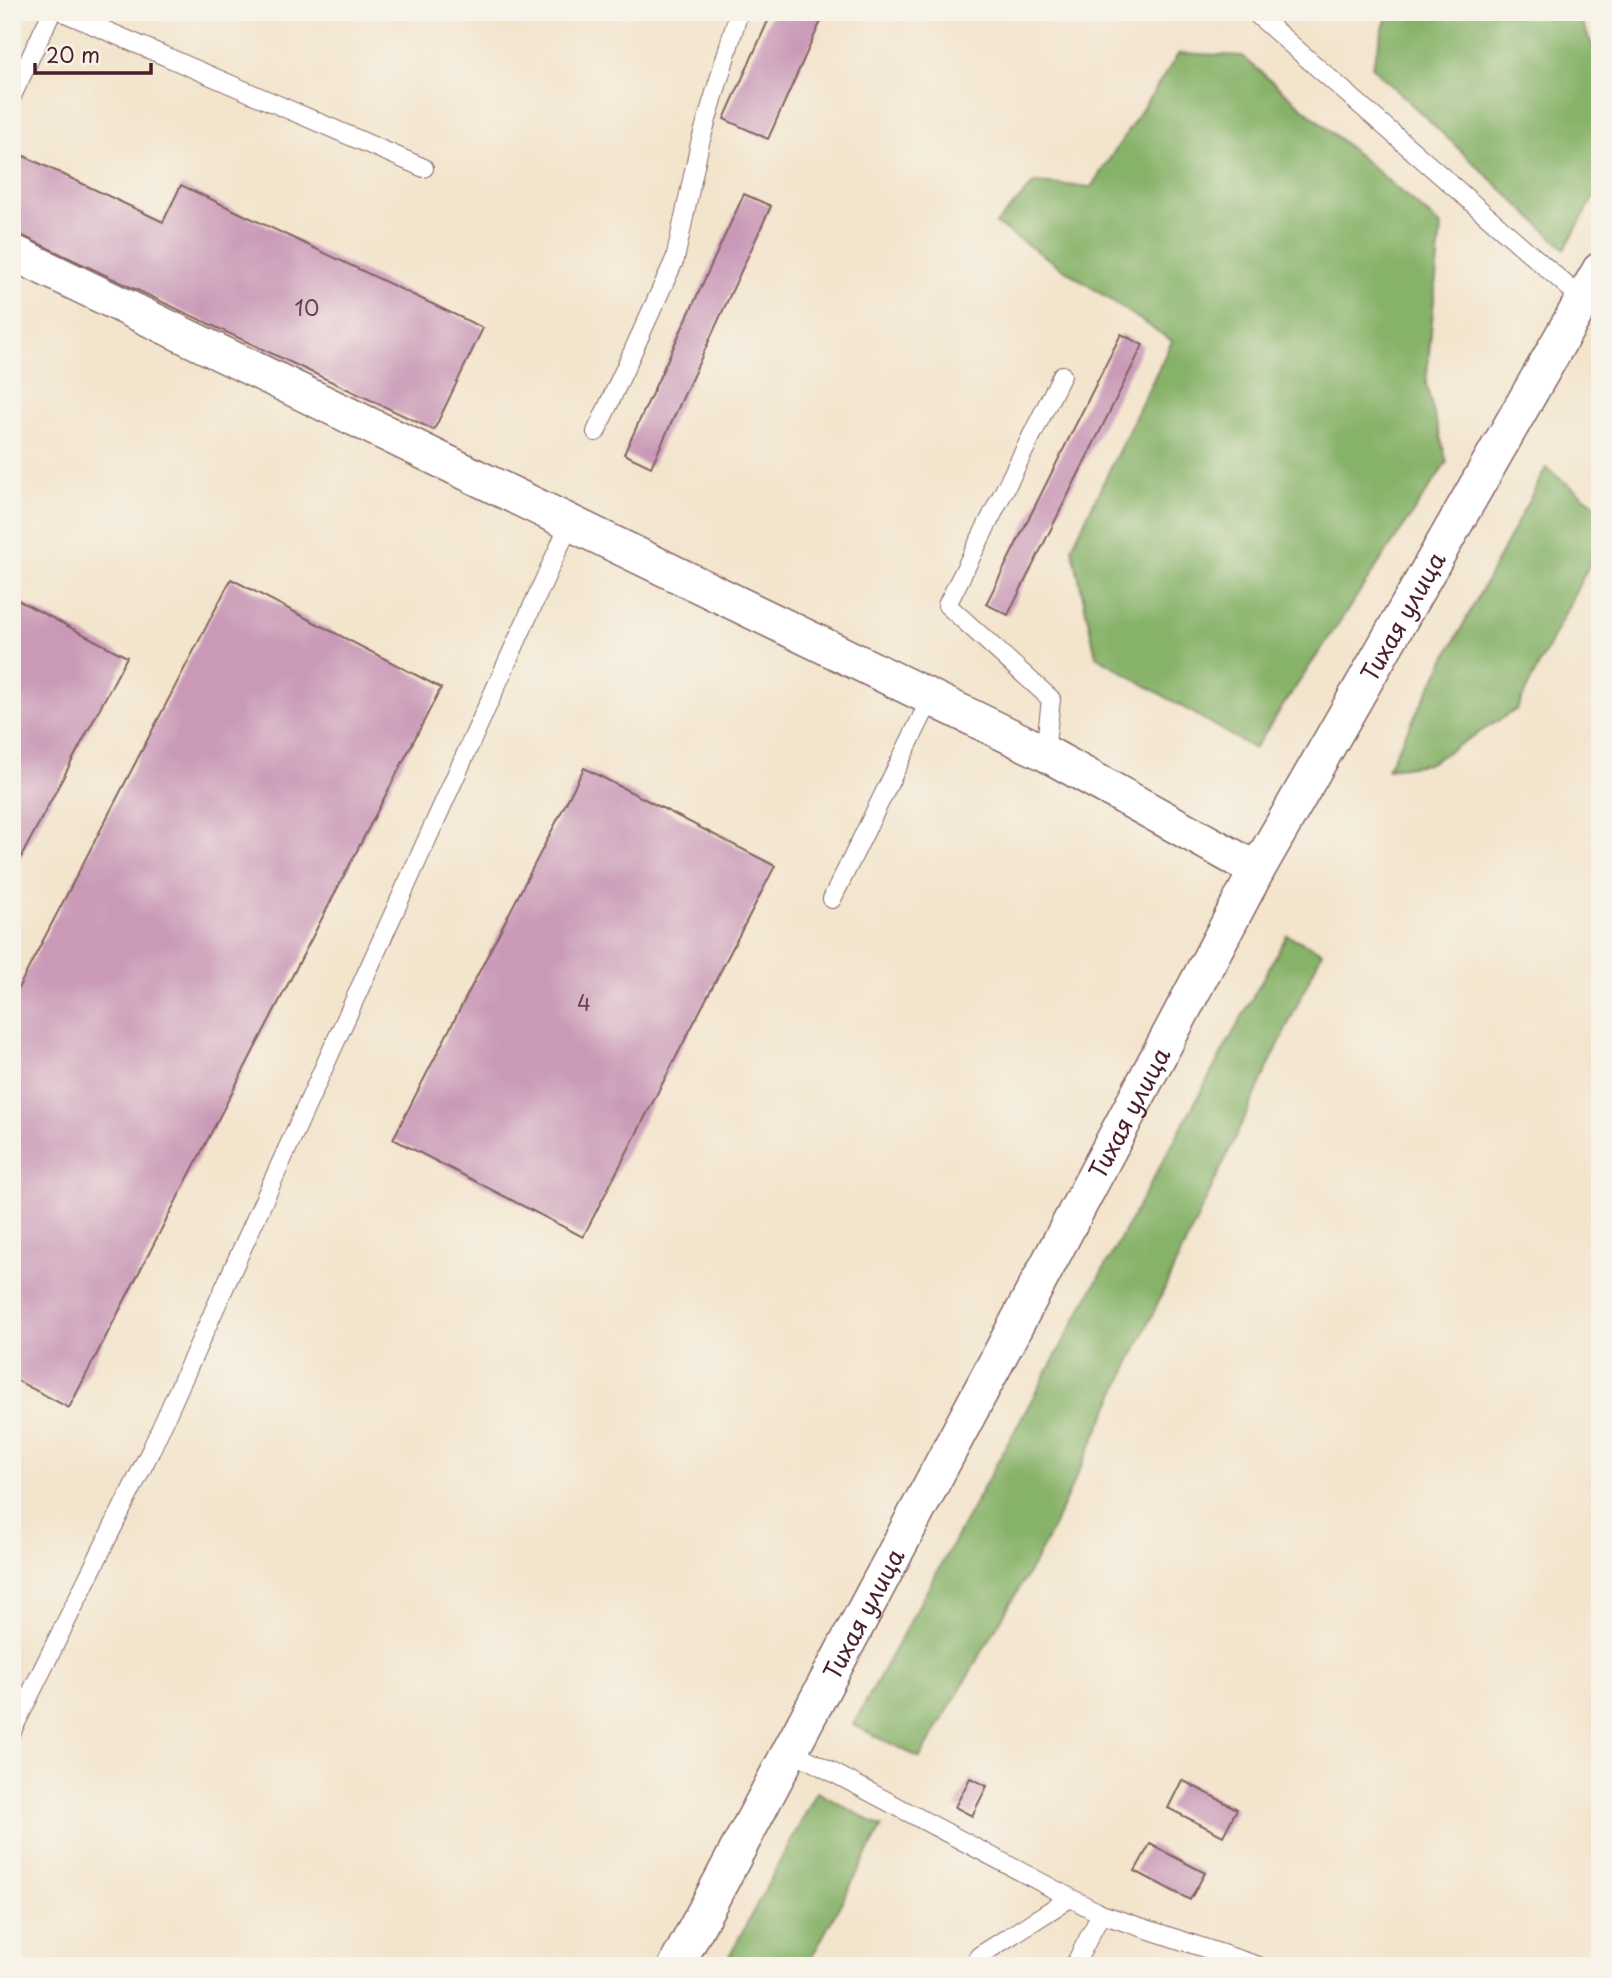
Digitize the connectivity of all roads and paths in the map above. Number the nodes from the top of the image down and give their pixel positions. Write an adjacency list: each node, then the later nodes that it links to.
1 (52, 12): 5 (lane)
2 (63, 12): 6 (lane)
3 (739, 12): 11 (lane)
4 (1254, 12): 9 (lane)
5 (12, 96)
6 (424, 168)
7 (12, 252): 12 (street)
8 (1600, 270): 9 (street, Тихая улица)
9 (1582, 299): 15 (street, Тихая улица)
10 (1062, 375): 14 (lane)
11 (596, 432)
12 (570, 523): 13 (street); 17 (lane)
13 (931, 698): 14 (street); 16 (lane)
14 (1045, 753): 15 (street)
15 (1257, 870): 18 (street, Тихая улица)
16 (832, 899)
17 (12, 1731)
18 (792, 1751): 19 (lane); 21 (street, Тихая улица)
19 (1070, 1898): 20 (lane); 22 (lane)
20 (1101, 1914): 23 (lane); 24 (lane)
21 (676, 1966)
22 (973, 1966)
23 (1074, 1966)
24 (1259, 1966)

